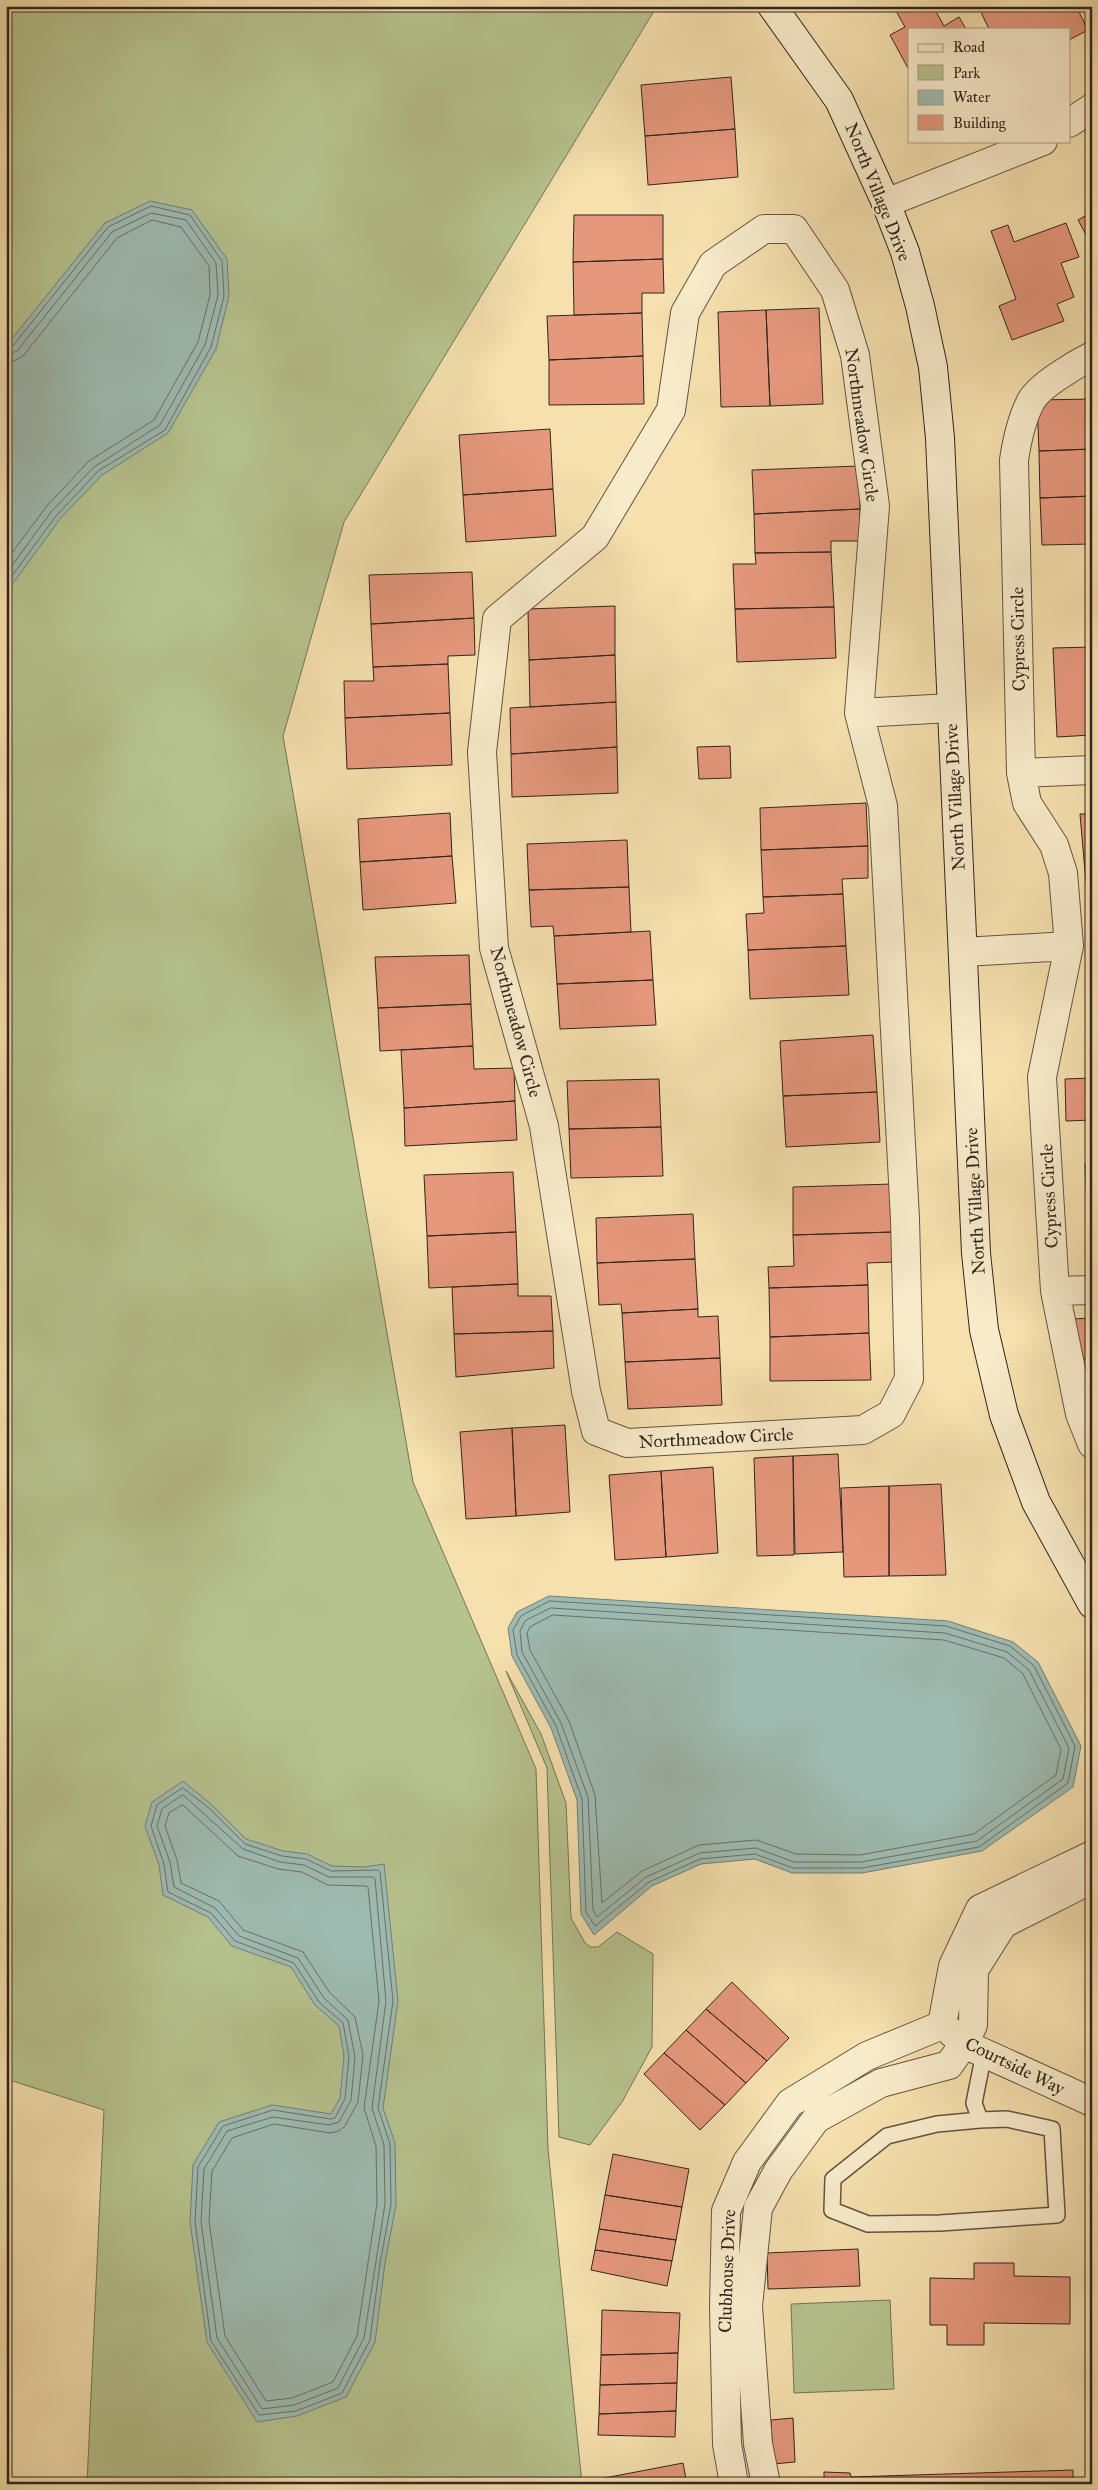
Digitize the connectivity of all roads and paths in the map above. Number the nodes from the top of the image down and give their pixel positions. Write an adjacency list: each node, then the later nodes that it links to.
1 (772, 6): 5 (street, North Village Drive)
2 (1092, 108): 3 (street)
3 (1070, 122)
4 (1040, 142): 5 (street)
5 (886, 203): 7 (street, North Village Drive)
6 (1092, 356): 10 (street, Cypress Circle)
7 (951, 708): 8 (street); 12 (street, North Village Drive)
8 (860, 712): 8 (street, Northmeadow Circle)
9 (1092, 770): 10 (street)
10 (1021, 773): 11 (street, Cypress Circle)
11 (1069, 946): 12 (street); 14 (street, Cypress Circle)
12 (963, 952): 16 (street, North Village Drive)
13 (1092, 1290): 14 (street)
14 (1054, 1291): 15 (street, Cypress Circle)
15 (1092, 1444)
16 (1092, 1604)
17 (1092, 1855): 19 (street)
18 (1092, 1879): 20 (street, Clubhouse Drive)
19 (942, 2025): 20 (street, Courtside Way); 23 (street, Clubhouse Drive)
20 (974, 2048): 21 (street, Courtside Way); 22 (lane); 24 (street, Clubhouse Drive)
21 (1092, 2102)
22 (980, 2120): 22 (lane)
23 (734, 2484)
24 (766, 2484)

